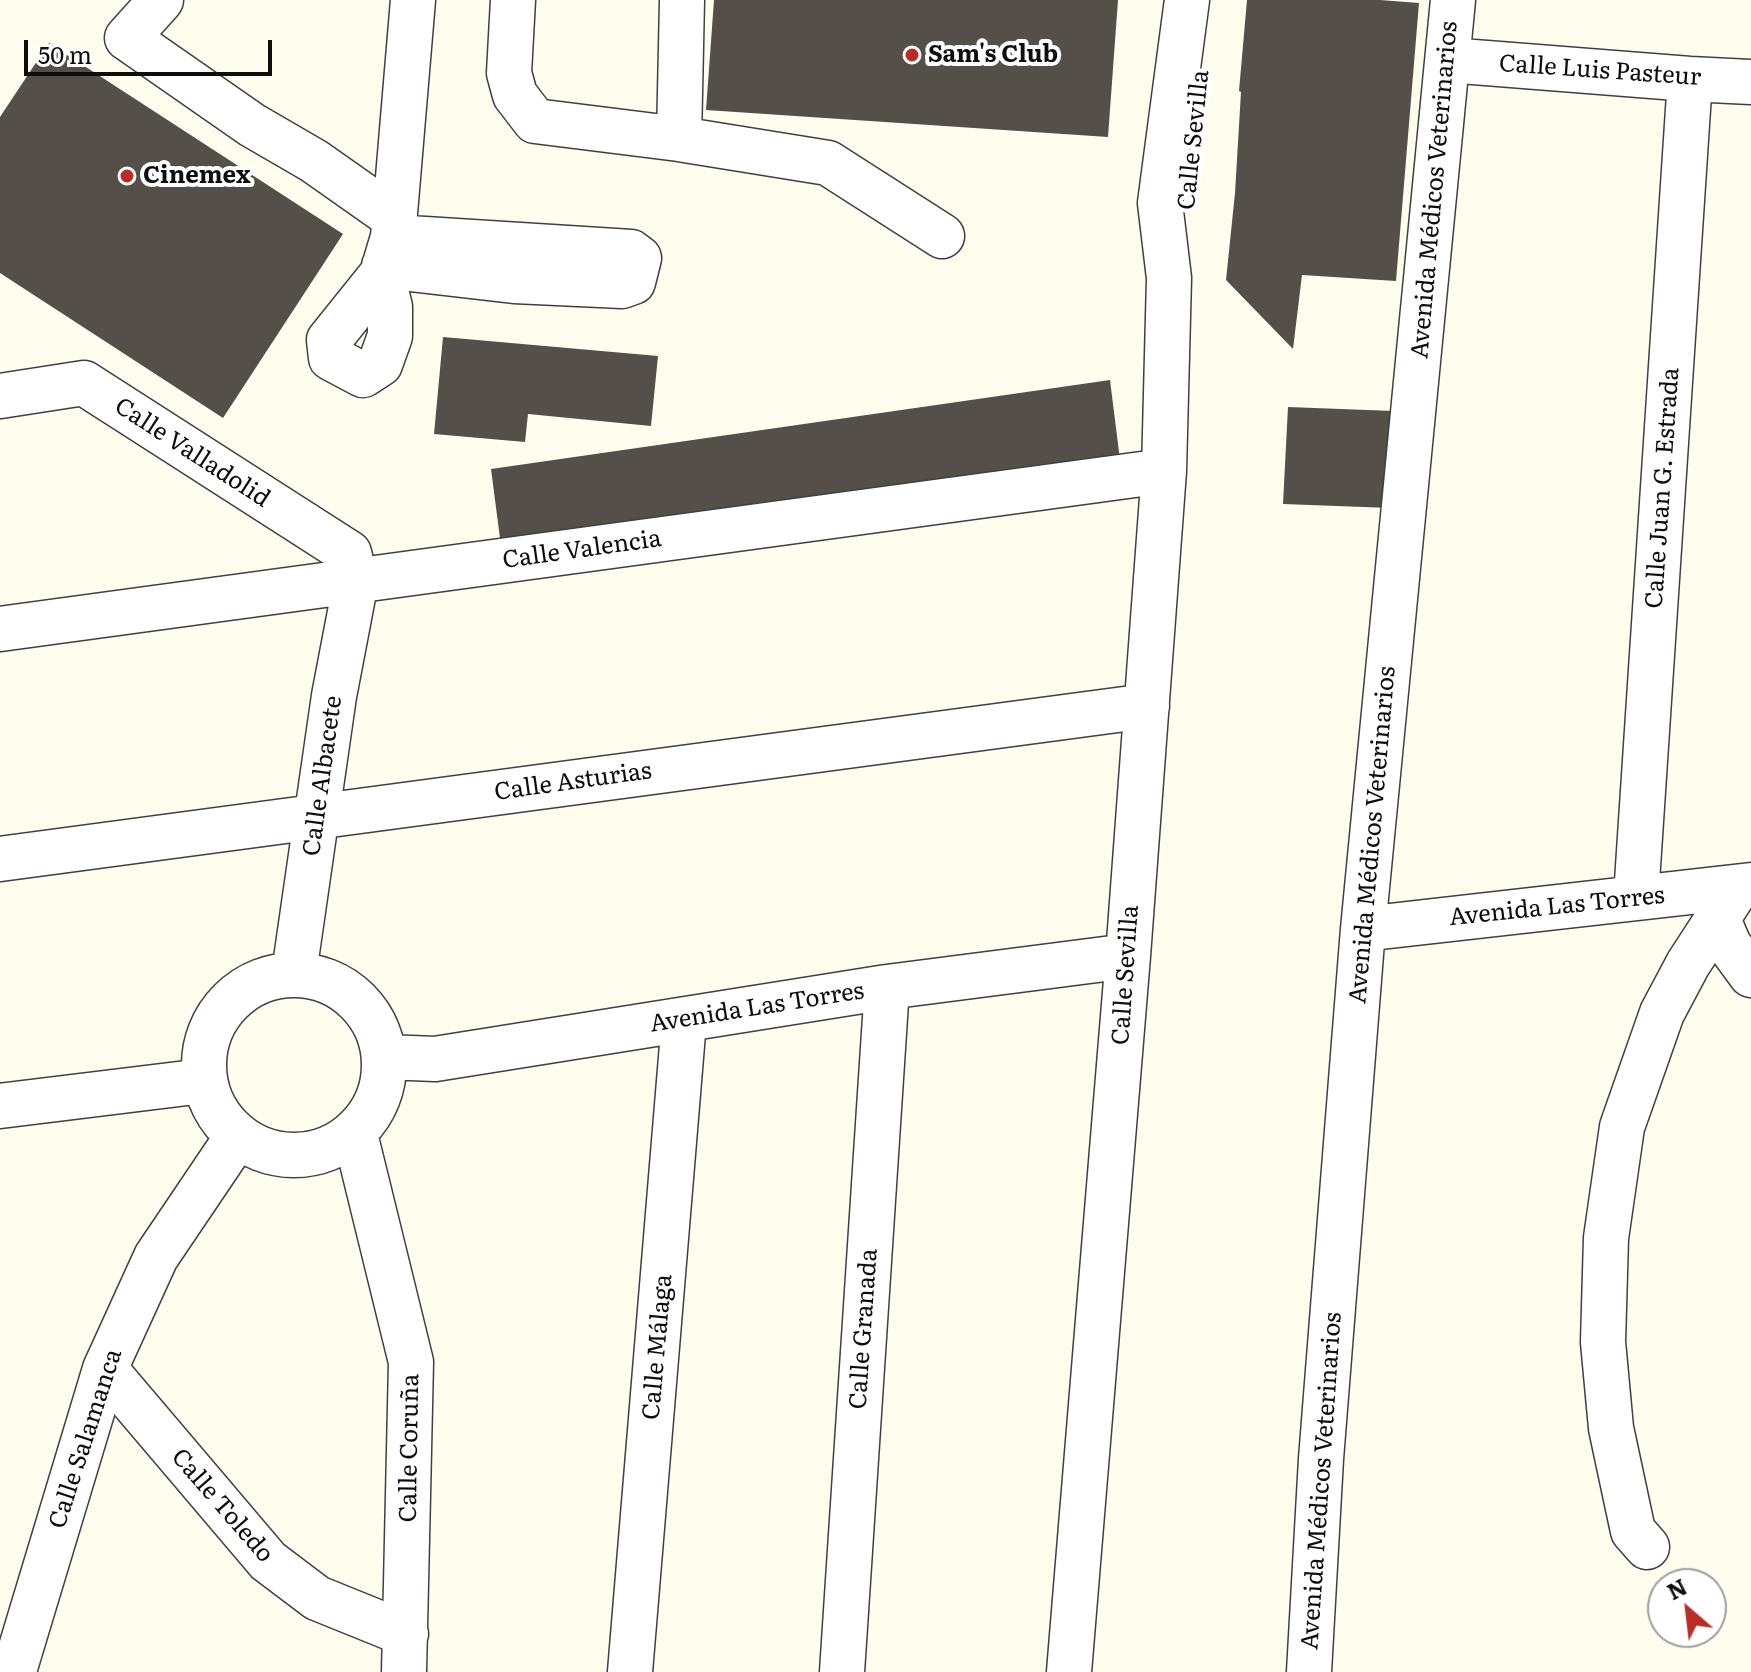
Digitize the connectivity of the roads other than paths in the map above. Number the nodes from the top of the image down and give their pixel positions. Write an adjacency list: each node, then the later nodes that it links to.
1 (161, 0): 13 (street)
2 (413, 0): 13 (street)
3 (513, 0): 11 (street)
4 (682, 0): 11 (street)
5 (1187, 0): 15 (street, Calle Sevilla)
6 (1207, 0): 15 (street, Calle Sevilla)
7 (1453, 0): 8 (street, Avenida Médicos Veterinarios)
8 (1448, 60): 9 (street, Calle Luis Pasteur); 25 (street, Avenida Médicos Veterinarios)
9 (1690, 79): 10 (street, Calle Luis Pasteur); 23 (street, Calle Juan G. Estrada)
10 (1751, 82)
11 (679, 139): 12 (street)
12 (942, 236)
13 (388, 249): 14 (street)
14 (469, 258)
15 (1169, 278): 17 (street, Calle Sevilla)
16 (0, 396): 18 (street, Calle Valladolid)
17 (1164, 471): 18 (street, Calle Valencia); 20 (street, Calle Sevilla)
18 (356, 581): 19 (street, Calle Valencia); 21 (street, Calle Albacete)
19 (0, 629)
20 (1147, 706): 21 (street, Calle Asturias); 26 (street, Calle Sevilla)
21 (318, 816): 22 (street, Calle Asturias); 27 (street, Calle Albacete)
22 (0, 859)
23 (1636, 897): 24 (street, Avenida Las Torres); 25 (street, Avenida Las Torres)
24 (1736, 897): 28 (street); 37 (street)
25 (1363, 929): 44 (street, Avenida Médicos Veterinarios)
26 (1128, 956): 29 (street, Avenida Las Torres); 43 (street, Calle Sevilla)
27 (294, 973): 31 (street); 32 (street)
28 (1751, 975)
29 (887, 987): 30 (street, Avenida Las Torres); 42 (street, Calle Granada)
30 (684, 1021): 31 (street, Avenida Las Torres); 41 (street, Calle Málaga)
31 (386, 1057): 34 (street)
32 (203, 1081): 33 (street); 35 (street)
33 (0, 1106)
34 (355, 1134): 35 (street); 39 (street, Calle Coruña)
35 (237, 1137): 36 (street, Calle Salamanca)
36 (105, 1369): 39 (street, Calle Toledo); 40 (street, Calle Salamanca)
37 (1647, 1547)
38 (0, 1644): 40 (street)
39 (405, 1653)
40 (15, 1672)
41 (630, 1672)
42 (842, 1672)
43 (1069, 1672)
44 (1309, 1672)

